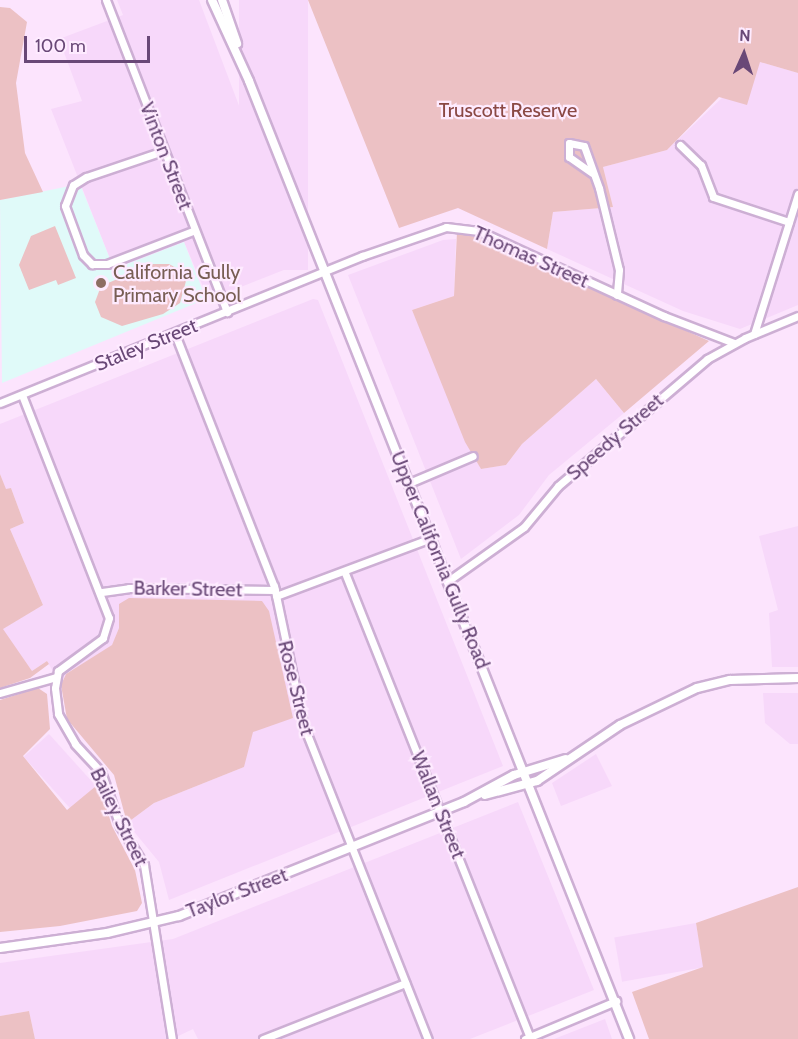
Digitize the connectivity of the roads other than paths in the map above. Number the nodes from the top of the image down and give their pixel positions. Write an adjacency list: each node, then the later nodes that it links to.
1 (106, 0): 6 (street, Vinton Street)
2 (212, 0): 4 (street, Upper California Gully Road)
3 (222, 0): 4 (street, Upper California Gully Road)
4 (249, 81): 11 (street, Upper California Gully Road)
5 (680, 145): 9 (street)
6 (163, 151): 10 (street, Vinton Street); 10 (street)
7 (592, 173): 7 (street); 12 (street)
8 (798, 194): 9 (street)
9 (789, 222): 16 (street)
10 (195, 230): 13 (street, Vinton Street)
11 (325, 272): 12 (street, Thomas Street); 13 (street, Staley Street); 21 (street, Upper California Gully Road)
12 (617, 295): 17 (street, Thomas Street)
13 (226, 312): 15 (street, Staley Street)
14 (798, 316): 16 (street, Speedy Street)
15 (175, 334): 18 (street, Staley Street); 26 (street, Rose Street)
16 (754, 334): 17 (street, Speedy Street)
17 (734, 343): 24 (street, Speedy Street)
18 (22, 395): 19 (street, Staley Street); 25 (street)
19 (0, 403)
20 (473, 456): 21 (street)
21 (409, 483): 22 (street, Upper California Gully Road)
22 (431, 538): 23 (street, Barker Street); 24 (street, Upper California Gully Road)
23 (345, 573): 26 (street, Barker Street); 34 (street, Wallan Street)
24 (448, 581): 31 (street, Upper California Gully Road)
25 (102, 592): 26 (street, Barker Street); 27 (street)
26 (275, 593): 35 (street, Rose Street)
27 (56, 677): 29 (street); 36 (street, Bailey Street)
28 (798, 678): 30 (street, Taylor Street)
29 (0, 693)
30 (566, 759): 31 (street, Taylor Street); 32 (street, Taylor Street)
31 (525, 773): 32 (street, Upper California Gully Road); 33 (street, Taylor Street)
32 (529, 784): 33 (street, Taylor Street); 39 (street, Upper California Gully Road)
33 (464, 802): 34 (street, Taylor Street)
34 (440, 812): 35 (street, Taylor Street); 40 (street, Wallan Street)
35 (352, 848): 36 (street, Taylor Street); 38 (street, Rose Street)
36 (154, 923): 37 (street, Taylor Street); 41 (street, Bailey Street)
37 (0, 948)
38 (405, 983): 42 (street); 43 (street, Rose Street)
39 (616, 1001): 40 (street); 44 (street, Upper California Gully Road)
40 (527, 1038)
41 (172, 1039)
42 (263, 1039)
43 (428, 1039)
44 (629, 1039)

